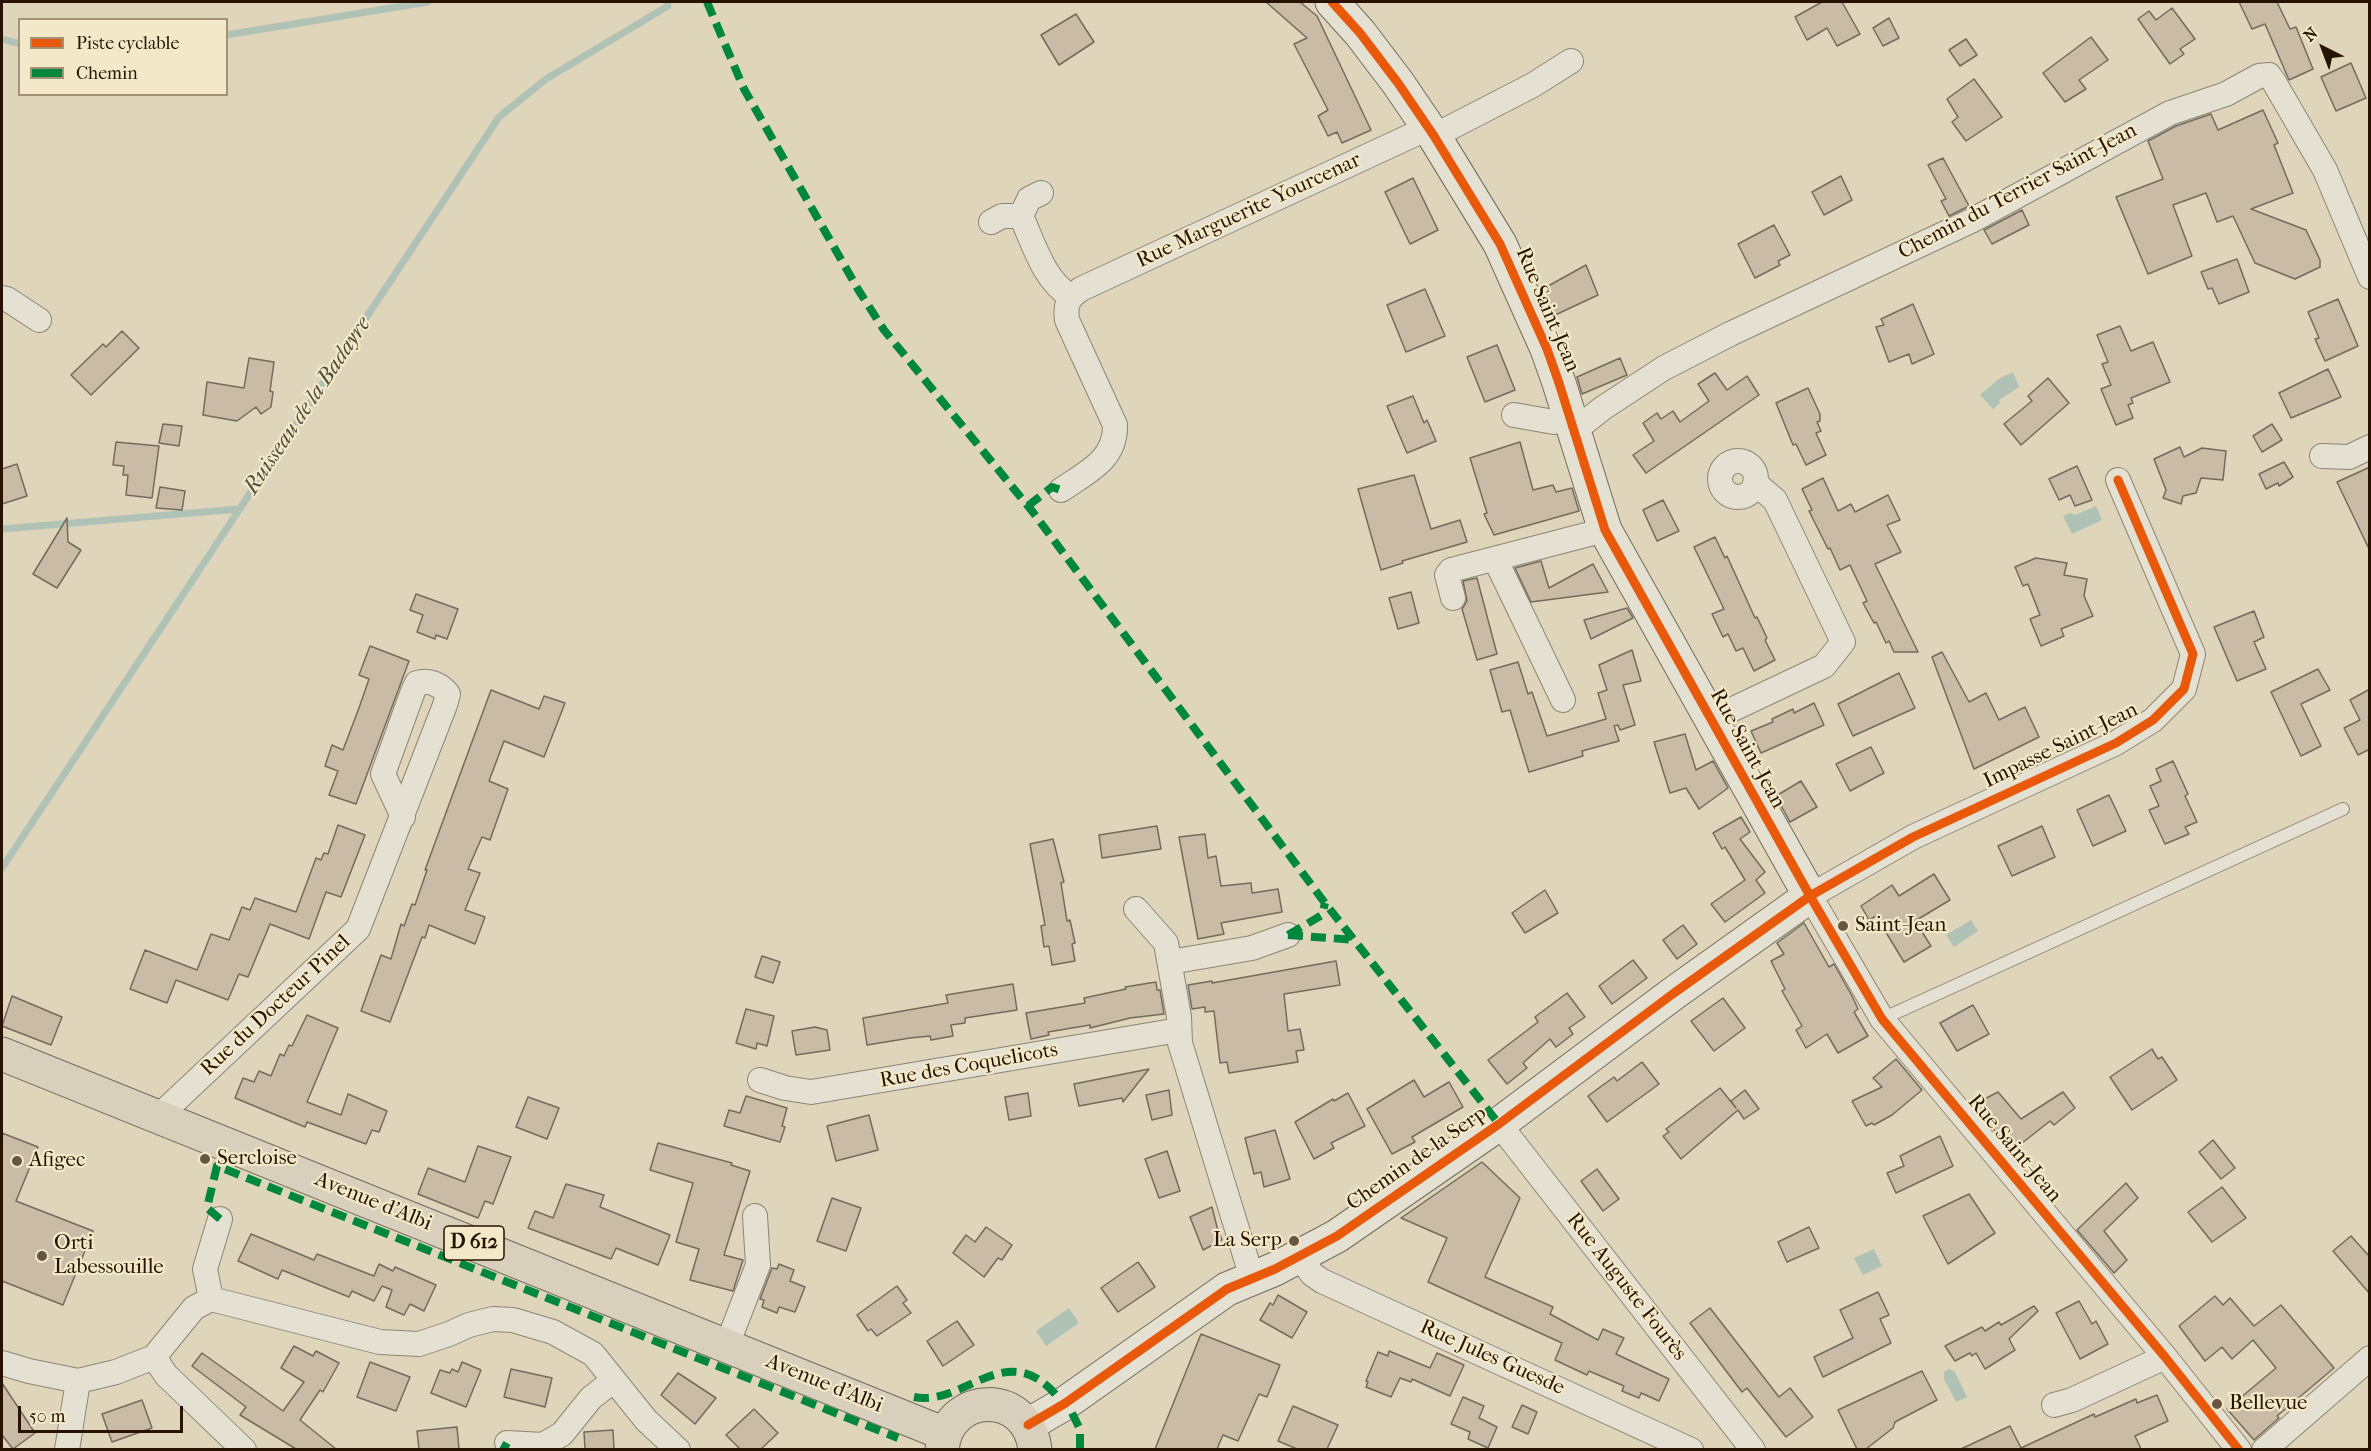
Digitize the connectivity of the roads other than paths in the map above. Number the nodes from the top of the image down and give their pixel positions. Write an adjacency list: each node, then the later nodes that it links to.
1 (1332, 2): 3 (street, Rue Saint-Jean)
2 (1571, 61): 3 (street, Rue Marguerite Yourcenar)
3 (1431, 132): 8 (street, Rue Marguerite Yourcenar); 12 (street, Rue Saint-Jean)
4 (1041, 194): 5 (street)
5 (1021, 216): 6 (street); 8 (street)
6 (991, 222)
7 (2370, 277): 12 (street, Chemin du Terrier Saint-Jean)
8 (1070, 297): 17 (street)
9 (2, 298): 10 (street)
10 (39, 320)
11 (1514, 415): 12 (street)
12 (1573, 424): 18 (street, Rue Saint-Jean)
13 (2370, 447): 14 (street)
14 (2322, 456)
15 (2118, 480): 25 (street, Impasse Saint-Jean)
16 (1755, 483): 22 (street)
17 (1061, 490)
18 (1605, 530): 19 (street); 22 (street, Rue Saint-Jean)
19 (1497, 558): 20 (street); 21 (street)
20 (1453, 598)
21 (1563, 700)
22 (1710, 720): 25 (street, Rue Saint-Jean)
23 (2343, 809): 29 (lane)
24 (402, 817): 24 (street, Rue du Docteur Pinel); 33 (street, Rue du Docteur Pinel)
25 (1810, 896): 29 (street, Rue Saint-Jean); 34 (street, Chemin de la Serp)
26 (1136, 909): 28 (street)
27 (1288, 935): 28 (street)
28 (1170, 962): 30 (street)
29 (1882, 1019): 42 (street, Rue Saint-Jean)
30 (1179, 1030): 32 (street, Rue des Coquelicots); 38 (street)
31 (2, 1054): 33 (main road, Avenue d'Albi / D 612)
32 (760, 1080)
33 (159, 1116): 40 (main road, Avenue d'Albi / D 612)
34 (1499, 1124): 37 (street, Chemin de la Serp); 55 (street, Rue Auguste Fourès)
35 (755, 1216): 40 (street)
36 (220, 1219): 39 (street)
37 (1300, 1257): 38 (street, Chemin de la Serp); 54 (street, Rue Jules Guesde)
38 (1252, 1278): 48 (street, Chemin de la Serp)
39 (211, 1299): 41 (street); 45 (street)
40 (727, 1345): 49 (main road, Avenue d'Albi / D 612)
41 (154, 1357): 46 (street); 52 (street)
42 (2165, 1357): 47 (street); 56 (street, Rue Saint-Jean)
43 (2370, 1358): 57 (street)
44 (2, 1363): 46 (street)
45 (614, 1380): 50 (street); 53 (street)
46 (78, 1381): 51 (street)
47 (2055, 1405)
48 (1032, 1437): 49 (main road)
49 (943, 1442)
50 (507, 1443)
51 (67, 1449)
52 (244, 1449)
53 (678, 1449)
54 (1691, 1449)
55 (1753, 1449)
56 (2239, 1449)
57 (2264, 1449)

